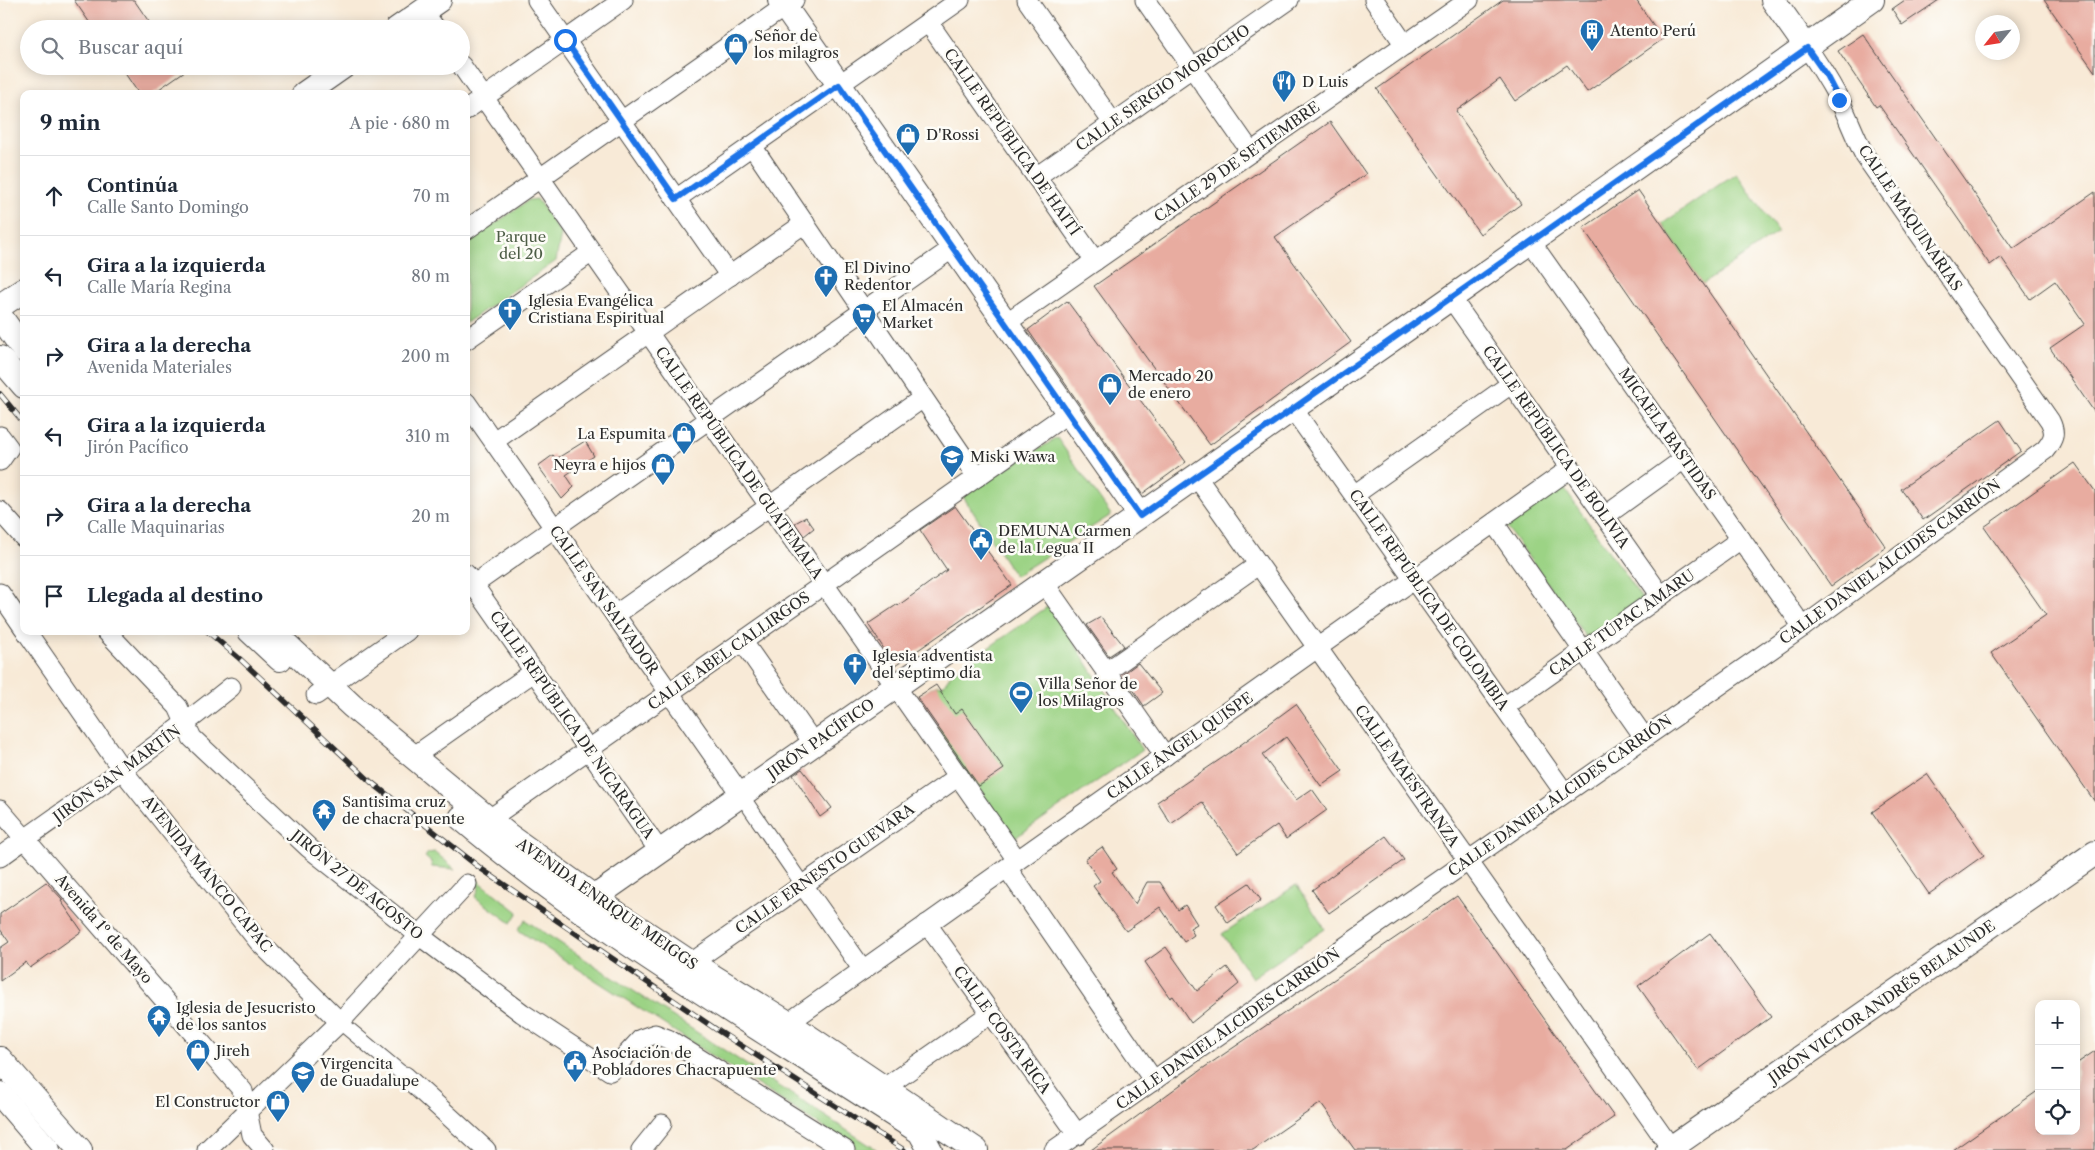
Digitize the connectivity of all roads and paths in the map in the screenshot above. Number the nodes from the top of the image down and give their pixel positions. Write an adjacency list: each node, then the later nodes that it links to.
1 (537, 0): 15 (street)
2 (623, 0): 15 (street)
3 (960, 0): 14 (street)
4 (1027, 0): 26 (street)
5 (1145, 0): 18 (street)
6 (1289, 0): 18 (street, CALLE SERGIO MOROCHO)
7 (1374, 0): 16 (street)
8 (1469, 0): 16 (street, CALLE 29 DE SETIEMBRE)
9 (1773, 0): 17 (street, CALLE MAQUINARIAS)
10 (1872, 0): 17 (street, JIRÓN PACÍFICO)
11 (786, 2): 21 (street); 25 (street)
12 (433, 13): 13 (street)
13 (417, 20)
14 (928, 22): 21 (street); 29 (street, CALLE REPÚBLICA DE HAITÍ)
15 (565, 40): 23 (street); 25 (street)
16 (1405, 45): 28 (street, CALLE 29 DE SETIEMBRE)
17 (1807, 48): 34 (street, JIRÓN PACÍFICO); 56 (street, CALLE MAQUINARIAS)
18 (1192, 68): 26 (street, CALLE SERGIO MOROCHO); 28 (street)
19 (331, 75): 22 (street)
20 (468, 75): 23 (street, CALLE REPÚBLICA DE GUATEMALA)
21 (839, 85): 27 (street); 35 (street)
22 (310, 90)
23 (484, 97): 24 (street); 30 (street, CALLE REPÚBLICA DE GUATEMALA)
24 (470, 107)
25 (622, 121): 30 (street); 31 (street)
26 (1113, 123): 29 (street, CALLE SERGIO MOROCHO)
27 (752, 146): 31 (street); 32 (street)
28 (1251, 152): 37 (street, CALLE 29 DE SETIEMBRE)
29 (1036, 177): 37 (street, CALLE REPÚBLICA DE HAITÍ)
30 (540, 178): 33 (street); 36 (street, CALLE REPÚBLICA DE GUATEMALA)
31 (676, 199): 38 (street)
32 (804, 223): 38 (street); 42 (street)
33 (470, 227)
34 (1531, 242): 40 (street, JIRÓN PACÍFICO); 58 (street, MICAELA BASTIDAS)
35 (953, 248): 42 (street); 44 (street)
36 (592, 252): 45 (street, CALLE REPÚBLICA DE GUATEMALA); 46 (street)
37 (1095, 261): 44 (street, CALLE 29 DE SETIEMBRE)
38 (730, 276): 45 (street)
39 (20, 293): 41 (street)
40 (1451, 298): 50 (street, CALLE REPÚBLICA DE BOLIVIA); 53 (street, JIRÓN PACÍFICO)
41 (0, 306)
42 (864, 311): 51 (street); 55 (street)
43 (0, 316): 47 (street)
44 (1006, 323): 54 (street)
45 (649, 333): 55 (street, CALLE REPÚBLICA DE GUATEMALA); 57 (street)
46 (470, 337)
47 (20, 344)
48 (0, 358): 49 (street)
49 (20, 381)
50 (1511, 384): 59 (street, CALLE REPÚBLICA DE BOLIVIA); 62 (street)
51 (923, 398): 61 (street); 63 (street)
52 (470, 408): 57 (street, CALLE SAN SALVADOR)
53 (1293, 408): 60 (street, JIRÓN PACÍFICO); 62 (street, CALLE REPÚBLICA DE COLOMBIA)
54 (1068, 413): 61 (street, CALLE ABEL CALLIRGOS); 65 (street)
55 (709, 419): 63 (street, CALLE REPÚBLICA DE GUATEMALA); 68 (street)
56 (2055, 431): 81 (street, CALLE DANIEL ALCIDES CARRIÓN)
57 (494, 441): 68 (street, CALLE SAN SALVADOR)
58 (1684, 459): 66 (street); 70 (street, MICAELA BASTIDAS)
59 (1571, 468): 66 (street, CALLE REPÚBLICA DE BOLIVIA); 67 (street, CALLE ÁNGEL QUISPE)
60 (1196, 476): 65 (street, JIRÓN PACÍFICO); 71 (street, CALLE MAESTRANZA)
61 (977, 477): 76 (street, CALLE ABEL CALLIRGOS)
62 (1354, 495): 72 (street, CALLE REPÚBLICA DE COLOMBIA)
63 (770, 506): 76 (street, CALLE REPÚBLICA DE GUATEMALA); 79 (street)
64 (0, 510): 69 (street)
65 (1140, 516): 74 (street, JIRÓN PACÍFICO)
66 (1605, 516): 78 (street, CALLE REPÚBLICA DE BOLIVIA)
67 (1494, 523): 72 (street, CALLE ÁNGEL QUISPE); 89 (street)
68 (554, 528): 73 (street); 79 (street, CALLE SAN SALVADOR)
69 (20, 533)
70 (1741, 539): 78 (street, CALLE TÚPAC AMARU); 81 (street, MICAELA BASTIDAS)
71 (1258, 565): 88 (street, CALLE MAESTRANZA); 91 (street)
72 (1414, 580): 88 (street, CALLE ÁNGEL QUISPE); 96 (street, CALLE REPÚBLICA DE COLOMBIA)
73 (470, 582)
74 (1044, 583): 91 (street); 93 (street, JIRÓN PACÍFICO)
75 (470, 584): 90 (street, CALLE REPÚBLICA DE NICARAGUA)
76 (824, 584): 87 (street, CALLE ABEL CALLIRGOS); 93 (street, CALLE REPÚBLICA DE GUATEMALA)
77 (0, 593): 80 (street)
78 (1661, 596): 89 (street, CALLE TÚPAC AMARU)
79 (615, 615): 95 (street, CALLE SAN SALVADOR)
80 (20, 622)
81 (1803, 627): 98 (street, CALLE DANIEL ALCIDES CARRIÓN)
82 (29, 635): 103 (street, AVENIDA MANCO CAPAC)
83 (110, 635): 97 (street, JIRÓN 27 DE AGOSTO)
84 (255, 635): 94 (street, AVENIDA ENRIQUE MEIGGS)
85 (275, 635): 94 (street, AVENIDA ENRIQUE MEIGGS)
86 (401, 635): 94 (street)
87 (743, 642): 95 (street, CALLE ABEL CALLIRGOS); 99 (street)
88 (1317, 648): 101 (street, CALLE ÁNGEL QUISPE); 113 (street, CALLE MAESTRANZA)
89 (1583, 651): 96 (street, CALLE TÚPAC AMARU); 98 (street)
90 (534, 671): 100 (street, CALLE REPÚBLICA DE NICARAGUA); 102 (street)
91 (1106, 672): 101 (street)
92 (232, 687): 97 (street, JIRÓN SAN MARTÍN)
93 (896, 687): 99 (street, JIRÓN PACÍFICO); 104 (street, CALLE REPÚBLICA DE GUATEMALA)
94 (323, 690): 102 (street, AVENIDA ENRIQUE MEIGGS); 117 (street, AVENIDA ENRIQUE MEIGGS)
95 (669, 693): 100 (street, CALLE ABEL CALLIRGOS); 106 (street, CALLE SAN SALVADOR)
96 (1504, 707): 105 (street, CALLE REPÚBLICA DE COLOMBIA)
97 (185, 724): 103 (street, JIRÓN SAN MARTÍN); 119 (street, JIRÓN 27 DE AGOSTO)
98 (1644, 737): 105 (street, CALLE DANIEL ALCIDES CARRIÓN)
99 (814, 744): 106 (street, JIRÓN PACÍFICO)
100 (589, 750): 108 (street, CALLE ABEL CALLIRGOS); 110 (street, CALLE REPÚBLICA DE NICARAGUA)
101 (1165, 756): 114 (street, CALLE ÁNGEL QUISPE)
102 (413, 757): 108 (street, AVENIDA ENRIQUE MEIGGS)
103 (123, 770): 109 (street, JIRÓN SAN MARTÍN); 123 (street, AVENIDA MANCO CAPAC)
104 (958, 776): 114 (street, CALLE REPÚBLICA DE GUATEMALA); 116 (street, CALLE ERNESTO GUEVARA)
105 (1564, 792): 113 (street, CALLE DANIEL ALCIDES CARRIÓN)
106 (741, 795): 110 (street, JIRÓN PACÍFICO); 116 (street, CALLE SAN SALVADOR)
107 (0, 810): 109 (street, Avenida 1º de Mayo)
108 (488, 820): 117 (street, AVENIDA ENRIQUE MEIGGS)
109 (25, 839): 112 (street, JIRÓN SAN MARTÍN); 130 (street, Avenida 1º de Mayo)
110 (660, 852): 117 (street, JIRÓN PACÍFICO)
111 (2095, 854): 135 (street, JIRÓN VICTOR ANDRÉS BELAUNDE)
112 (0, 857)
113 (1467, 861): 127 (street, CALLE DANIEL ALCIDES CARRIÓN); 135 (street, CALLE MAESTRANZA)
114 (1012, 864): 118 (street, CALLE ÁNGEL QUISPE); 127 (street, CALLE REPÚBLICA DE GUATEMALA)
115 (467, 884): 119 (street)
116 (803, 884): 120 (street, CALLE ERNESTO GUEVARA); 121 (street, CALLE SAN SALVADOR)
117 (589, 905): 120 (street, AVENIDA ENRIQUE MEIGGS); 132 (street, AVENIDA ENRIQUE MEIGGS)
118 (927, 924): 121 (street, CALLE ÁNGEL QUISPE); 122 (street, CALLE COSTA RICA)
119 (420, 936): 123 (street); 142 (street, JIRÓN 27 DE AGOSTO)
120 (691, 963): 124 (street, AVENIDA ENRIQUE MEIGGS)
121 (863, 970): 124 (street, CALLE ÁNGEL QUISPE)
122 (990, 1014): 128 (street); 133 (street, CALLE COSTA RICA)
123 (340, 1022): 126 (street, AVENIDA MANCO CAPAC); 130 (street)
124 (788, 1023): 128 (street, AVENIDA ENRIQUE MEIGGS)
125 (0, 1059): 137 (street)
126 (405, 1076): 140 (street, AVENIDA MANCO CAPAC)
127 (1154, 1081): 133 (street, CALLE DANIEL ALCIDES CARRIÓN)
128 (884, 1088): 132 (street, AVENIDA ENRIQUE MEIGGS)
129 (0, 1094): 136 (street)
130 (248, 1110): 138 (street); 139 (street, Avenida 1º de Mayo)
131 (662, 1124): 141 (street)
132 (926, 1133): 134 (street, AVENIDA ENRIQUE MEIGGS)
133 (1078, 1135): 144 (street, CALLE DANIEL ALCIDES CARRIÓN)
134 (971, 1146): 143 (street)
135 (1670, 1149)
136 (48, 1150)
137 (80, 1150)
138 (207, 1150)
139 (265, 1150)
140 (486, 1150)
141 (641, 1150)
142 (845, 1150)
143 (940, 1150)
144 (1054, 1150)

